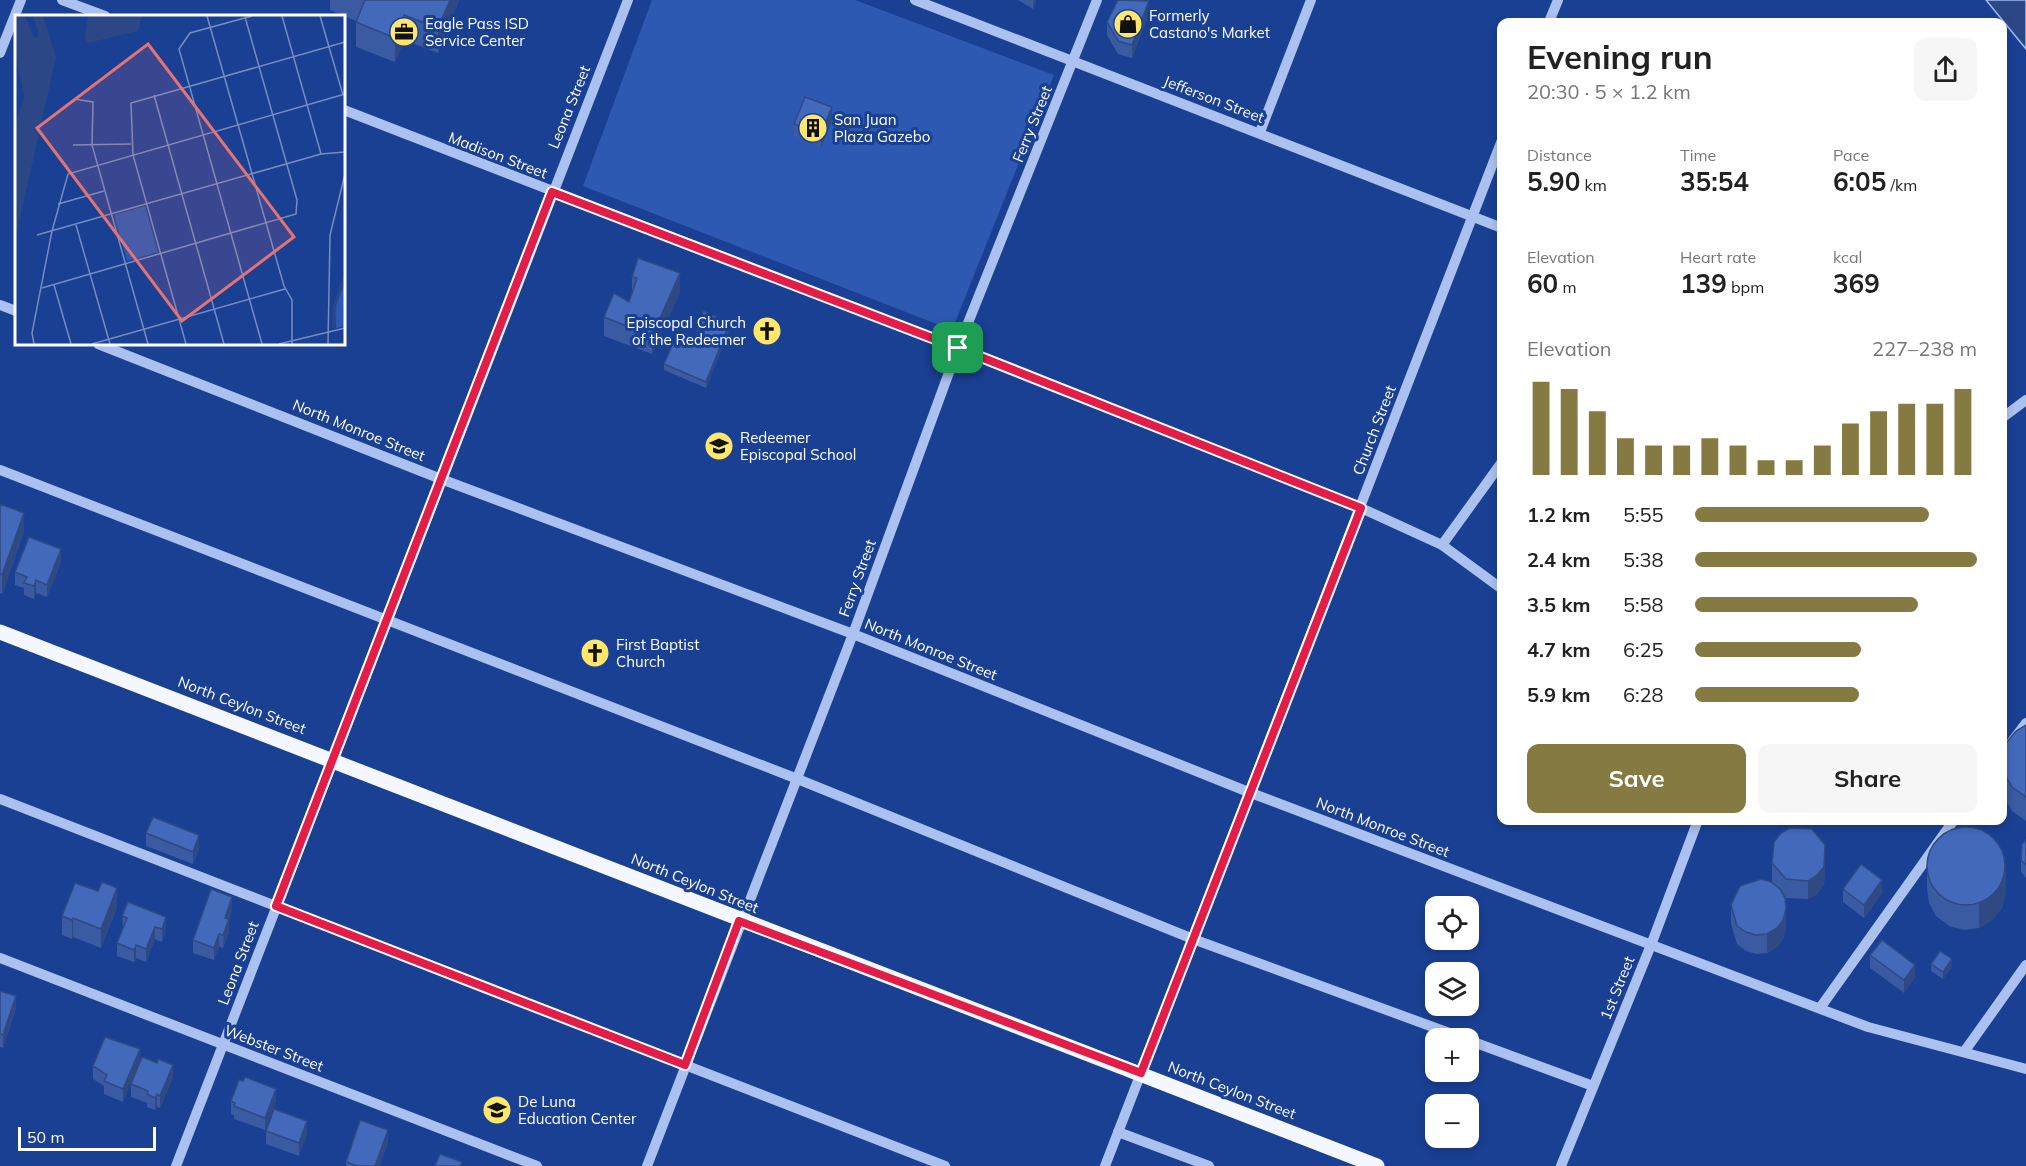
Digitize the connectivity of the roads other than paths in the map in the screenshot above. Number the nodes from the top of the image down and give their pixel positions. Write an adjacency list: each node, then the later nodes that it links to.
1 (21, 0): 9 (street)
2 (62, 0): 10 (street)
3 (628, 0): 17 (street, Leona Street)
4 (915, 0): 13 (street, Jefferson Street)
5 (1097, 0): 13 (street, Ferry Street)
6 (1311, 0): 15 (street)
7 (1558, 0): 11 (street)
8 (15, 15): 12 (street)
9 (15, 15)
10 (102, 15)
11 (1551, 18)
12 (0, 53)
13 (1072, 62): 15 (street, Jefferson Street); 23 (street, Ferry Street)
14 (345, 110): 17 (street, Madison Street)
15 (1260, 132): 18 (street, Jefferson Street)
16 (1497, 152): 18 (street, Church Street)
17 (552, 192): 23 (street, Madison Street); 28 (street, Leona Street)
18 (1472, 214): 19 (street, Jefferson Street); 29 (street, Church Street)
19 (1497, 226)
20 (0, 305): 21 (street)
21 (15, 311)
22 (101, 345): 28 (street, North Monroe Street)
23 (958, 348): 29 (street, Madison Street); 34 (street, Ferry Street)
24 (2026, 400): 25 (street)
25 (2007, 414)
26 (1497, 469): 30 (street)
27 (0, 470): 32 (street)
28 (441, 479): 32 (street, Leona Street); 34 (street, North Monroe Street)
29 (1361, 508): 30 (street, Madison Street); 39 (street, Church Street)
30 (1442, 545): 31 (street, Madison Street)
31 (1497, 585)
32 (387, 619): 37 (street, Leona Street); 38 (street)
33 (0, 632): 37 (main road, North Ceylon Street)
34 (853, 634): 38 (street, Ferry Street); 39 (street, North Monroe Street)
35 (2026, 723): 36 (street)
36 (2007, 748)
37 (334, 759): 43 (street, Leona Street); 44 (main road, North Ceylon Street)
38 (795, 778): 44 (street, Ferry Street); 45 (street)
39 (1251, 793): 45 (street, Church Street); 46 (street, North Monroe Street)
40 (0, 799): 43 (street)
41 (1696, 825): 46 (street, 1st Street)
42 (1950, 825): 49 (street)
43 (276, 906): 51 (street, Leona Street); 54 (street)
44 (739, 921): 54 (street, Ferry Street); 56 (main road, North Ceylon Street)
45 (1193, 939): 50 (street); 56 (street, Church Street)
46 (1651, 945): 49 (street, North Monroe Street); 57 (street, 1st Street)
47 (0, 958): 51 (street, Webster Street)
48 (2026, 965): 53 (street)
49 (1820, 1008): 53 (street, North Monroe Street)
50 (1436, 1028)
51 (223, 1044): 59 (street, Leona Street); 60 (street, Webster Street)
52 (1479, 1044): 57 (street)
53 (1964, 1052): 55 (street, North Monroe Street)
54 (685, 1065): 61 (street, Ferry Street); 62 (street)
55 (2026, 1069)
56 (1141, 1073): 58 (street, Church Street); 65 (main road, North Ceylon Street)
57 (1593, 1086): 66 (street, 1st Street)
58 (1118, 1132): 63 (street, Church Street); 64 (street)
59 (176, 1166)
60 (537, 1166)
61 (646, 1166)
62 (945, 1166)
63 (1106, 1166)
64 (1209, 1166)
65 (1377, 1166)
66 (1561, 1166)

